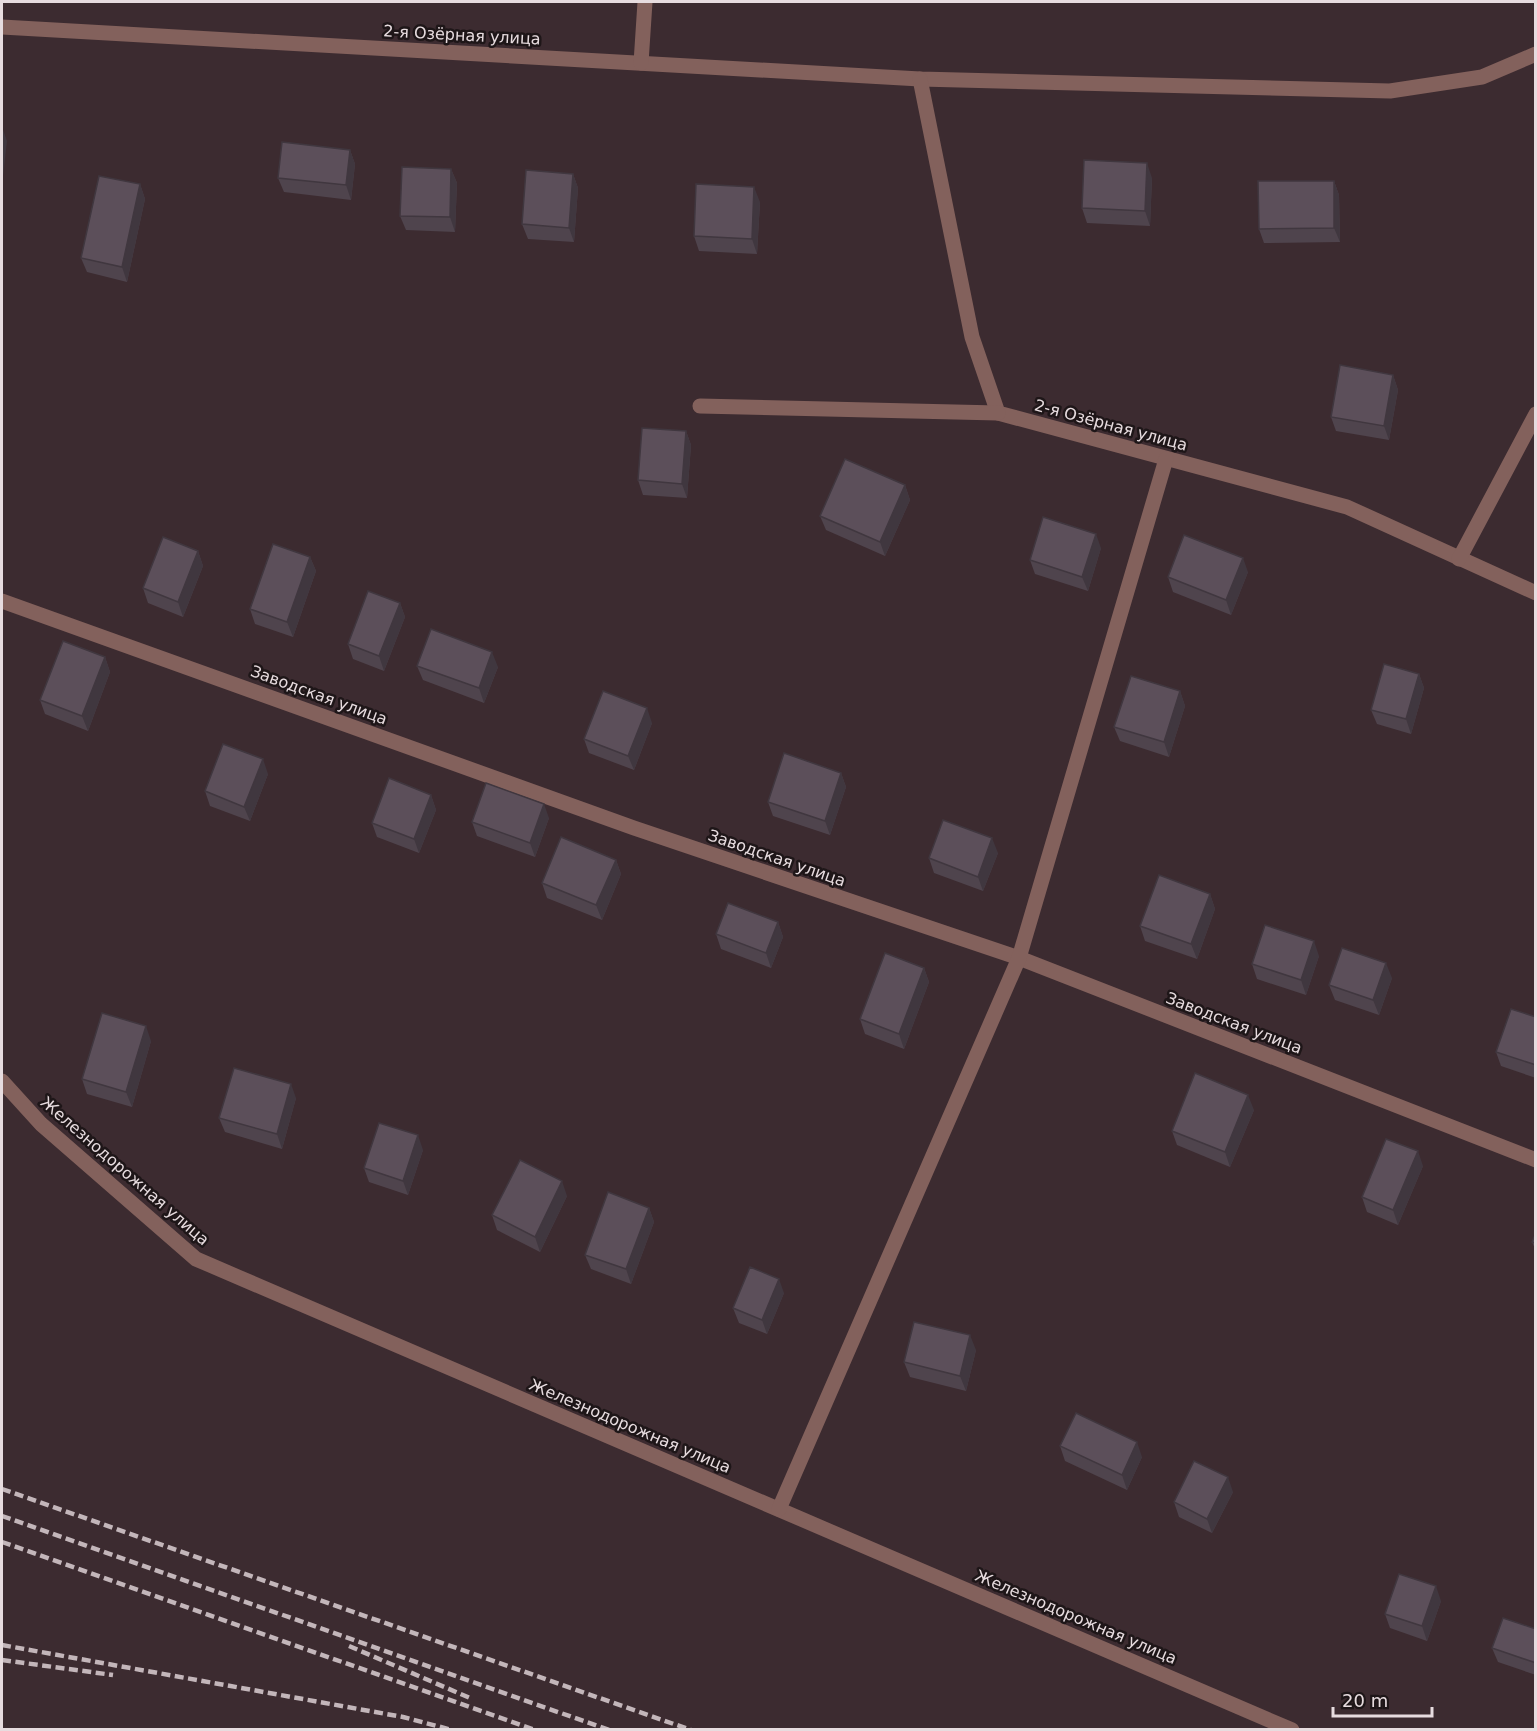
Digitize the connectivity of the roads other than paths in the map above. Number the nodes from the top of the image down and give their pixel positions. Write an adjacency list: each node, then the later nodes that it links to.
1 (645, 2): 4 (street)
2 (2, 27): 4 (street, 2-я Озёрная улица)
3 (1536, 54): 5 (street, 2-я Озёрная улица)
4 (641, 63): 5 (street, 2-я Озёрная улица)
5 (920, 79): 7 (street)
6 (700, 406): 7 (street, 2-я Озёрная улица)
7 (998, 413): 9 (street, 2-я Озёрная улица)
8 (1536, 414): 10 (street)
9 (1166, 459): 10 (street, 2-я Озёрная улица); 13 (street)
10 (1459, 559): 11 (street, 2-я Озёрная улица)
11 (1536, 593)
12 (2, 601): 13 (street, Заводская улица)
13 (1019, 958): 15 (street, Заводская улица); 16 (street)
14 (2, 1081): 16 (street, Железнодорожная улица)
15 (1536, 1160)
16 (779, 1509): 17 (street, Железнодорожная улица)
17 (1292, 1730)

